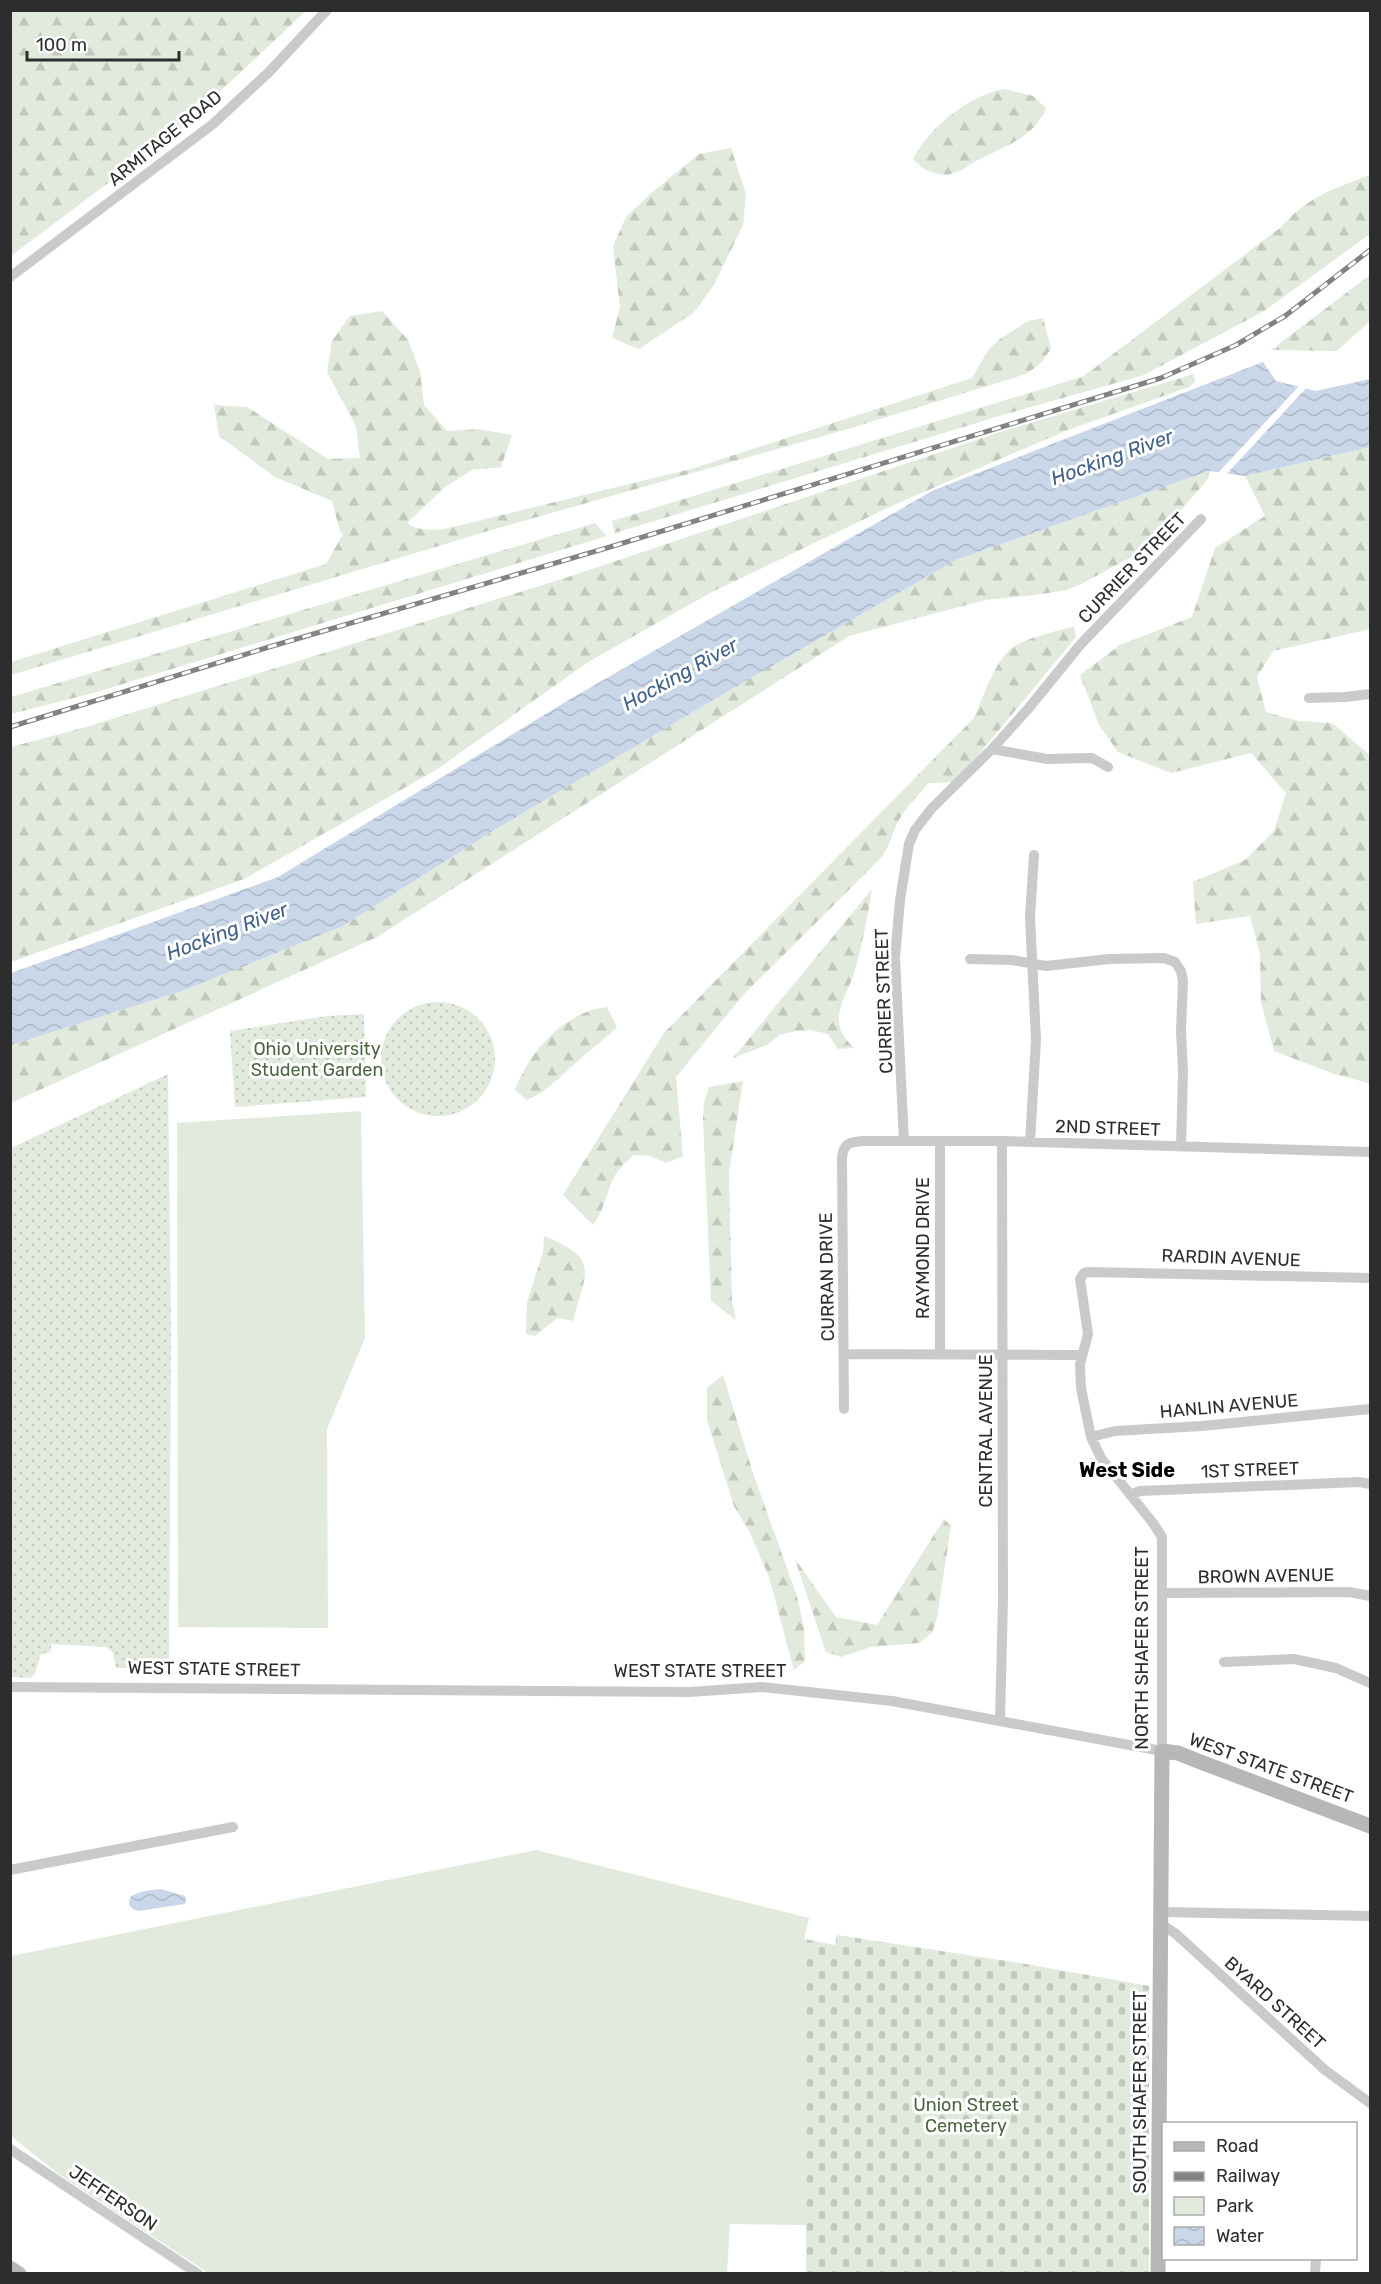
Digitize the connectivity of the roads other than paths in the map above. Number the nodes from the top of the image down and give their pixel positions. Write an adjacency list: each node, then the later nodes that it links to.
1 (327, 10): 2 (street, ARMITAGE ROAD)
2 (10, 276)
3 (1202, 519): 6 (street, CURRIER STREET)
4 (1371, 694): 5 (street)
5 (1309, 698)
6 (992, 748): 7 (street); 11 (street, CURRIER STREET)
7 (1108, 767)
8 (1034, 855): 10 (street)
9 (970, 959): 10 (street)
10 (1032, 964): 14 (street); 16 (street)
11 (904, 1141): 12 (street, 2ND STREET); 15 (street, 2ND STREET)
12 (940, 1141): 13 (street, 2ND STREET); 21 (street, RAYMOND DRIVE)
13 (1002, 1141): 14 (street, 2ND STREET); 22 (street, CENTRAL AVENUE)
14 (1030, 1142): 16 (street, 2ND STREET)
15 (845, 1145): 20 (street, CURRAN DRIVE)
16 (1181, 1147): 17 (street, 2ND STREET)
17 (1371, 1152)
18 (1090, 1272): 19 (street, RARDIN AVENUE); 23 (street, NORTH SHAFER STREET)
19 (1371, 1278)
20 (844, 1354): 21 (street); 24 (street, CURRAN DRIVE)
21 (940, 1354): 22 (street)
22 (1002, 1355): 23 (street); 34 (street, CENTRAL AVENUE)
23 (1082, 1355): 26 (street, NORTH SHAFER STREET)
24 (844, 1409)
25 (1371, 1409): 26 (street, HANLIN AVENUE)
26 (1091, 1437): 28 (street, NORTH SHAFER STREET)
27 (1371, 1484): 28 (street, 1ST STREET)
28 (1130, 1495): 29 (street, NORTH SHAFER STREET)
29 (1162, 1593): 30 (street, BROWN AVENUE); 35 (street, NORTH SHAFER STREET)
30 (1371, 1596)
31 (1224, 1662): 32 (street)
32 (1371, 1683)
33 (10, 1687): 34 (street, WEST STATE STREET)
34 (1000, 1720): 35 (street, WEST STATE STREET)
35 (1162, 1751): 36 (street, WEST STATE STREET); 40 (street, NORTH SHAFER STREET)
36 (1371, 1826)
37 (233, 1827): 38 (street)
38 (10, 1870)
39 (1371, 1916): 40 (street)
40 (1161, 1918): 41 (street, BYARD STREET); 43 (street, SOUTH SHAFER STREET)
41 (1371, 2103)
42 (10, 2149): 46 (street, JEFFERSON)
43 (1161, 2225): 47 (street, SOUTH SHAFER STREET)
44 (10, 2268): 45 (street)
45 (19, 2274)
46 (198, 2274)
47 (1158, 2274)

